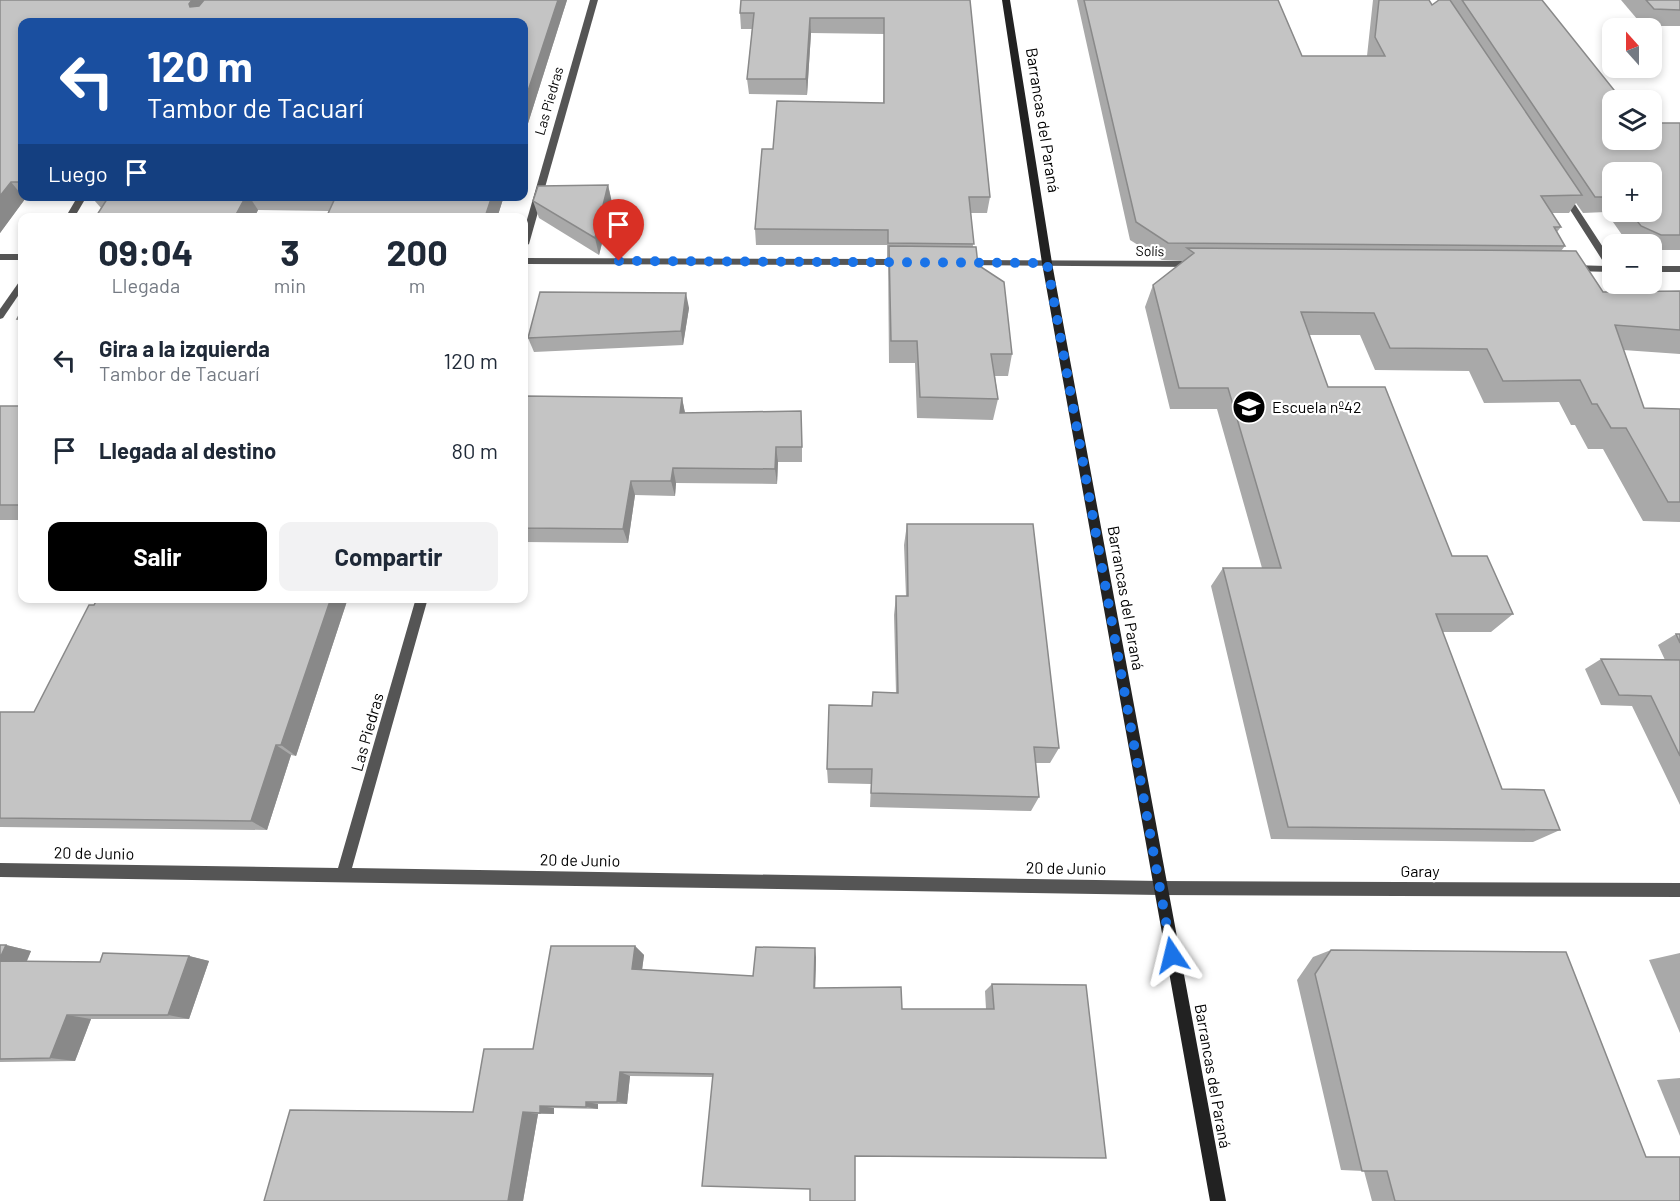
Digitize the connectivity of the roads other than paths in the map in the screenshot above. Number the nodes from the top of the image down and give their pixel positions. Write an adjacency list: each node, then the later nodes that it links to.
1 (594, 0): 4 (street, Las Piedras)
2 (1006, 0): 11 (main road, Barrancas del Paraná)
3 (1560, 188): 5 (street)
4 (528, 230)
5 (1602, 253)
6 (0, 257): 7 (street)
7 (18, 257)
8 (528, 261): 9 (street)
9 (916, 262)
10 (951, 262): 11 (street, Solís)
11 (1047, 263): 12 (street, Solís); 22 (main road, Barrancas del Paraná)
12 (1200, 265)
13 (1565, 268): 14 (street)
14 (1602, 268)
15 (1662, 269): 16 (street)
16 (1680, 269)
17 (18, 290): 18 (street)
18 (0, 316)
19 (421, 603): 21 (street, Las Piedras)
20 (0, 870): 21 (street, 20 de Junio)
21 (343, 874): 22 (street, 20 de Junio)
22 (1160, 888): 23 (street, Garay); 24 (main road, Barrancas del Paraná)
23 (1680, 890)
24 (1218, 1201)

